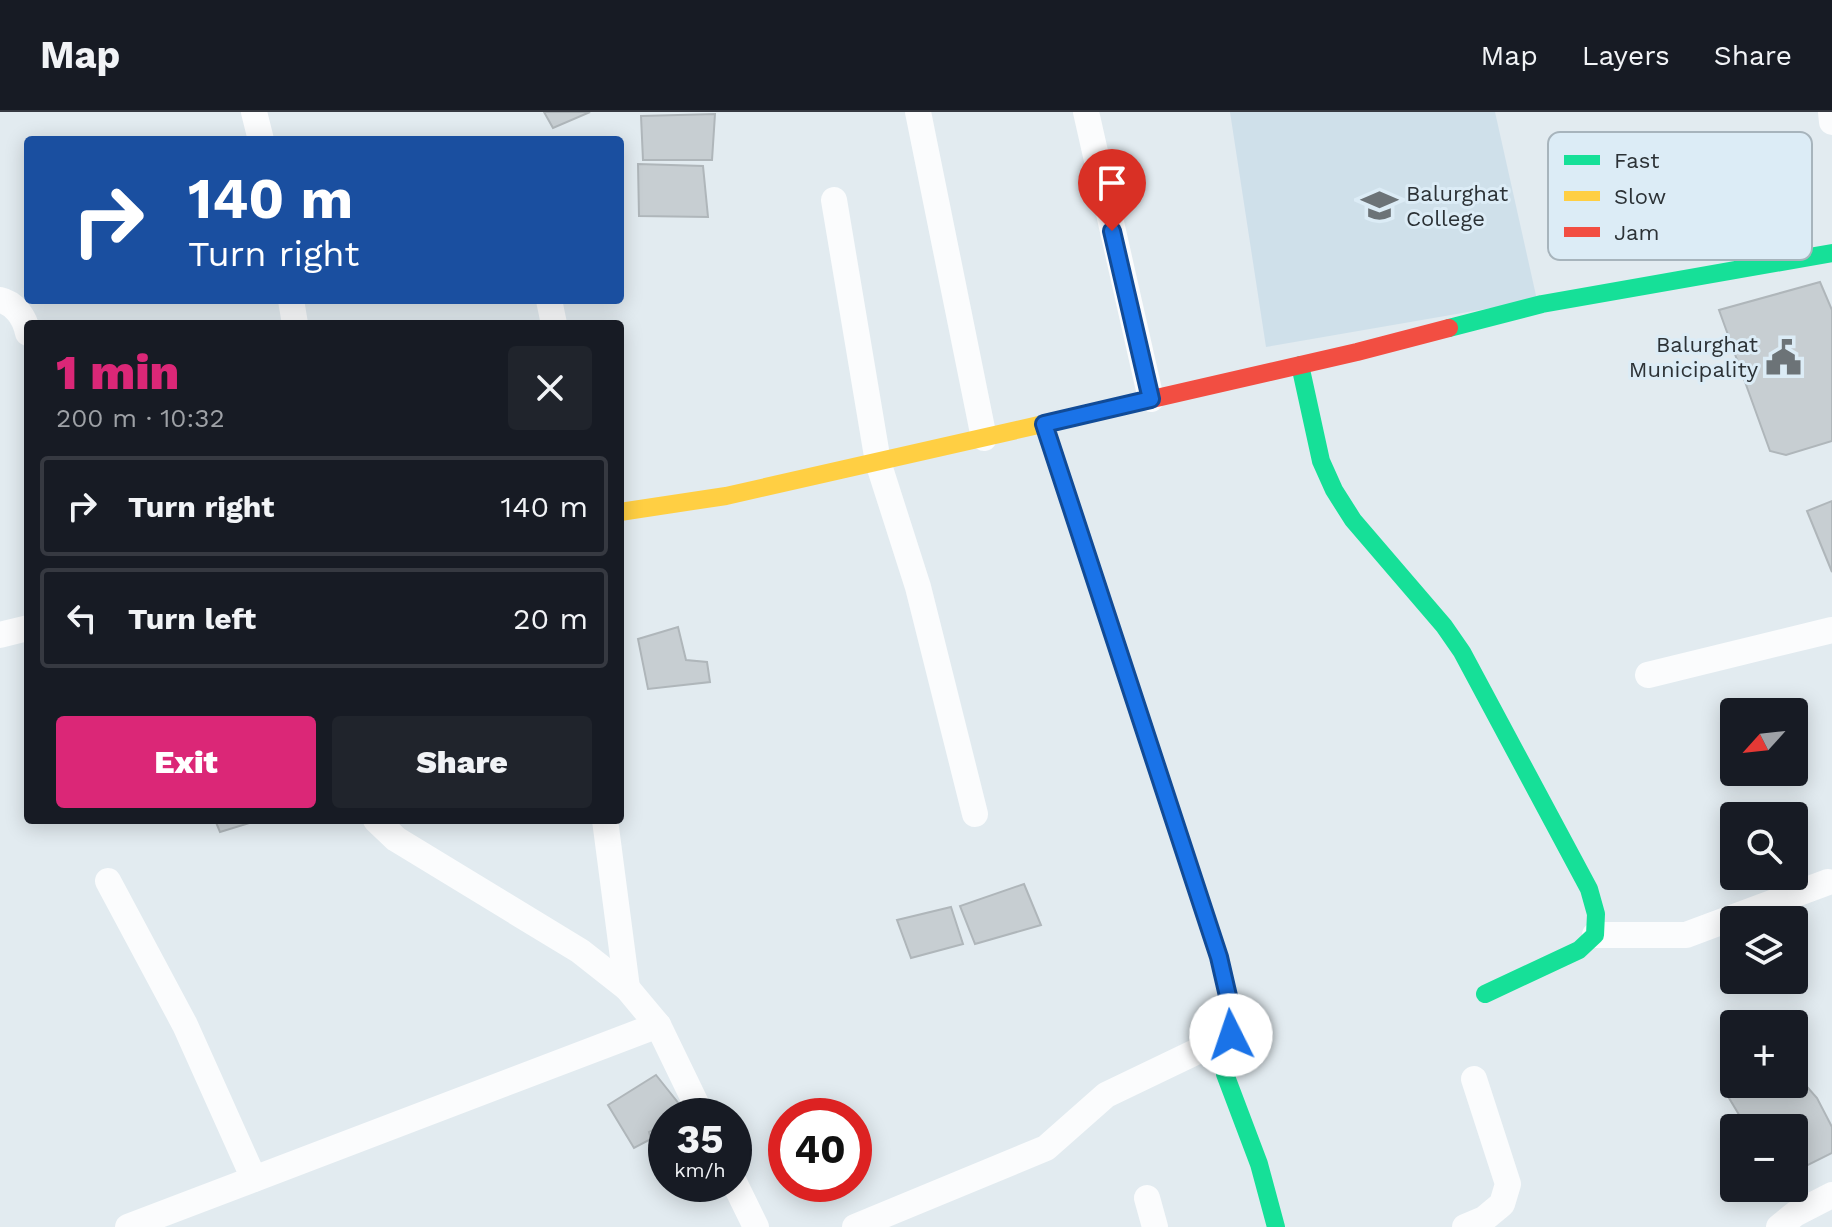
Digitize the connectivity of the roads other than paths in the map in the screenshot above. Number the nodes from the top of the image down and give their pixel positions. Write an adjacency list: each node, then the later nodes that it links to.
1 (254, 112): 6 (street)
2 (918, 112): 16 (street)
3 (1086, 112): 14 (street)
4 (1831, 112): 5 (street)
5 (1832, 122)
6 (260, 136)
7 (834, 200): 17 (street)
8 (1832, 253): 9 (street)
9 (1812, 257)
10 (1792, 260): 13 (street)
11 (0, 300): 12 (street)
12 (24, 323)
13 (1300, 365): 14 (street); 28 (street)
14 (1151, 399): 15 (street)
15 (1044, 424): 16 (street); 32 (street)
16 (984, 438): 17 (street)
17 (878, 462): 18 (street); 23 (street)
18 (624, 511)
19 (24, 629): 21 (street)
20 (1832, 630): 22 (street)
21 (0, 635)
22 (1648, 675)
23 (975, 814)
24 (380, 824): 29 (street)
25 (606, 824): 29 (street)
26 (108, 881): 35 (street)
27 (1828, 882): 28 (street)
28 (1595, 935): 30 (street)
29 (627, 988): 31 (street)
30 (1485, 994)
31 (658, 1025): 34 (street); 35 (street)
32 (1231, 1035): 41 (street); 43 (street)
33 (1474, 1079): 44 (street)
34 (693, 1098)
35 (254, 1179): 39 (street)
36 (1832, 1195): 45 (street)
37 (1147, 1198): 42 (street)
38 (744, 1202): 40 (street)
39 (128, 1227)
40 (756, 1227)
41 (855, 1227)
42 (1155, 1227)
43 (1276, 1227)
44 (1465, 1227)
45 (1779, 1227)

